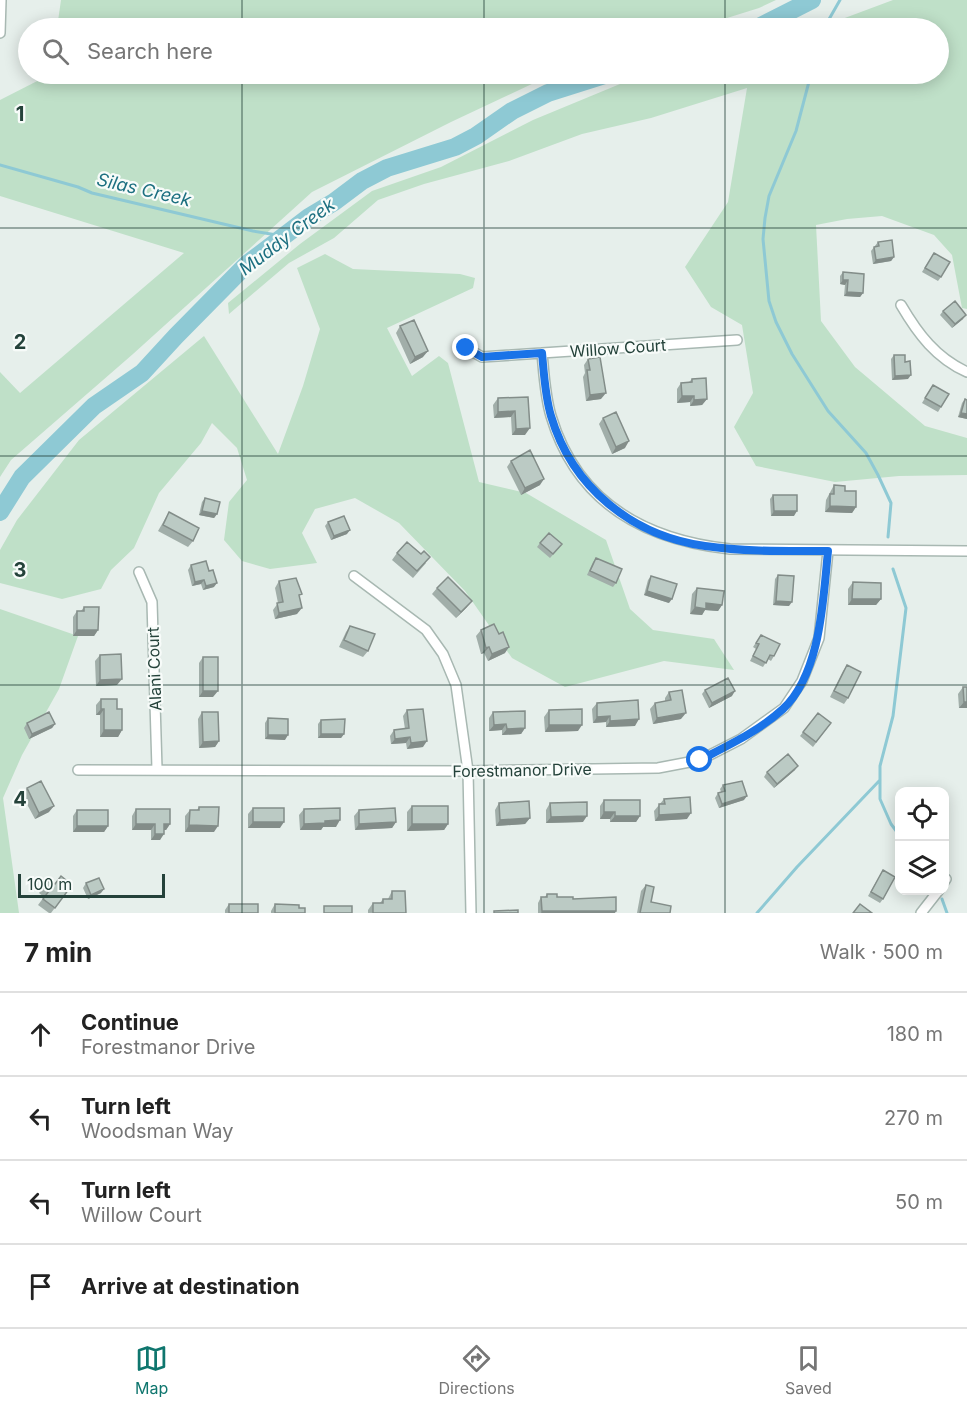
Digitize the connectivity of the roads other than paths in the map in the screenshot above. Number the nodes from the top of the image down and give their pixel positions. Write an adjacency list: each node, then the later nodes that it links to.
1 (1, 0): 2 (street)
2 (0, 33)
3 (901, 305): 7 (street)
4 (737, 340): 6 (street, Willow Court)
5 (466, 348): 6 (street, Willow Court)
6 (542, 353): 8 (street)
7 (967, 372)
8 (828, 551): 9 (street); 14 (street, Forestmanor Drive)
9 (967, 551)
10 (139, 572): 12 (street, Alani Court)
11 (354, 576): 14 (street)
12 (157, 769): 13 (street, Forestmanor Drive); 14 (street, Forestmanor Drive)
13 (78, 770)
14 (468, 771): 16 (street)
15 (936, 895): 17 (street)
16 (471, 913)
17 (921, 913)

